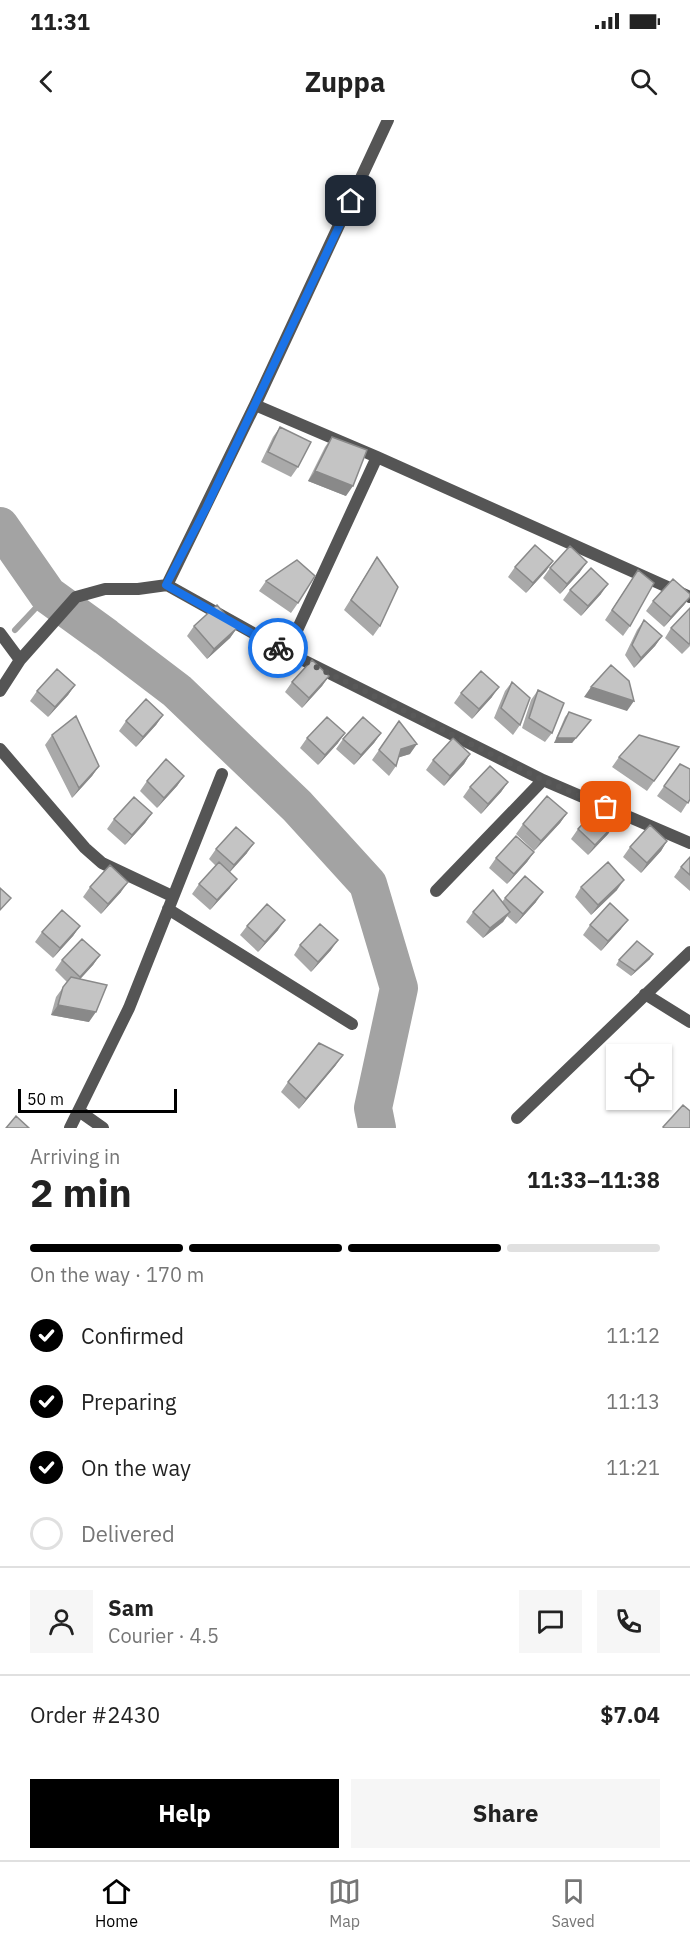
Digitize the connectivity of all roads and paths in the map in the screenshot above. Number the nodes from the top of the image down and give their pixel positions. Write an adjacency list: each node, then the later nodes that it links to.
1 (388, 120): 2 (street)
2 (255, 405): 3 (street); 4 (street)
3 (377, 457): 5 (street); 7 (street)
4 (166, 585): 7 (street); 8 (street)
5 (690, 597)
6 (0, 633): 8 (street)
7 (287, 652): 12 (street)
8 (20, 660): 9 (street)
9 (0, 691)
10 (0, 749): 15 (street)
11 (222, 774): 15 (street)
12 (543, 780): 13 (street); 14 (street)
13 (690, 843)
14 (436, 891)
15 (172, 897): 16 (street)
16 (168, 909): 20 (street); 21 (street)
17 (690, 952): 18 (street)
18 (645, 994): 19 (street); 22 (street)
19 (690, 1022)
20 (352, 1024)
21 (79, 1111): 23 (street); 24 (street)
22 (517, 1118)
23 (70, 1128)
24 (103, 1128)

